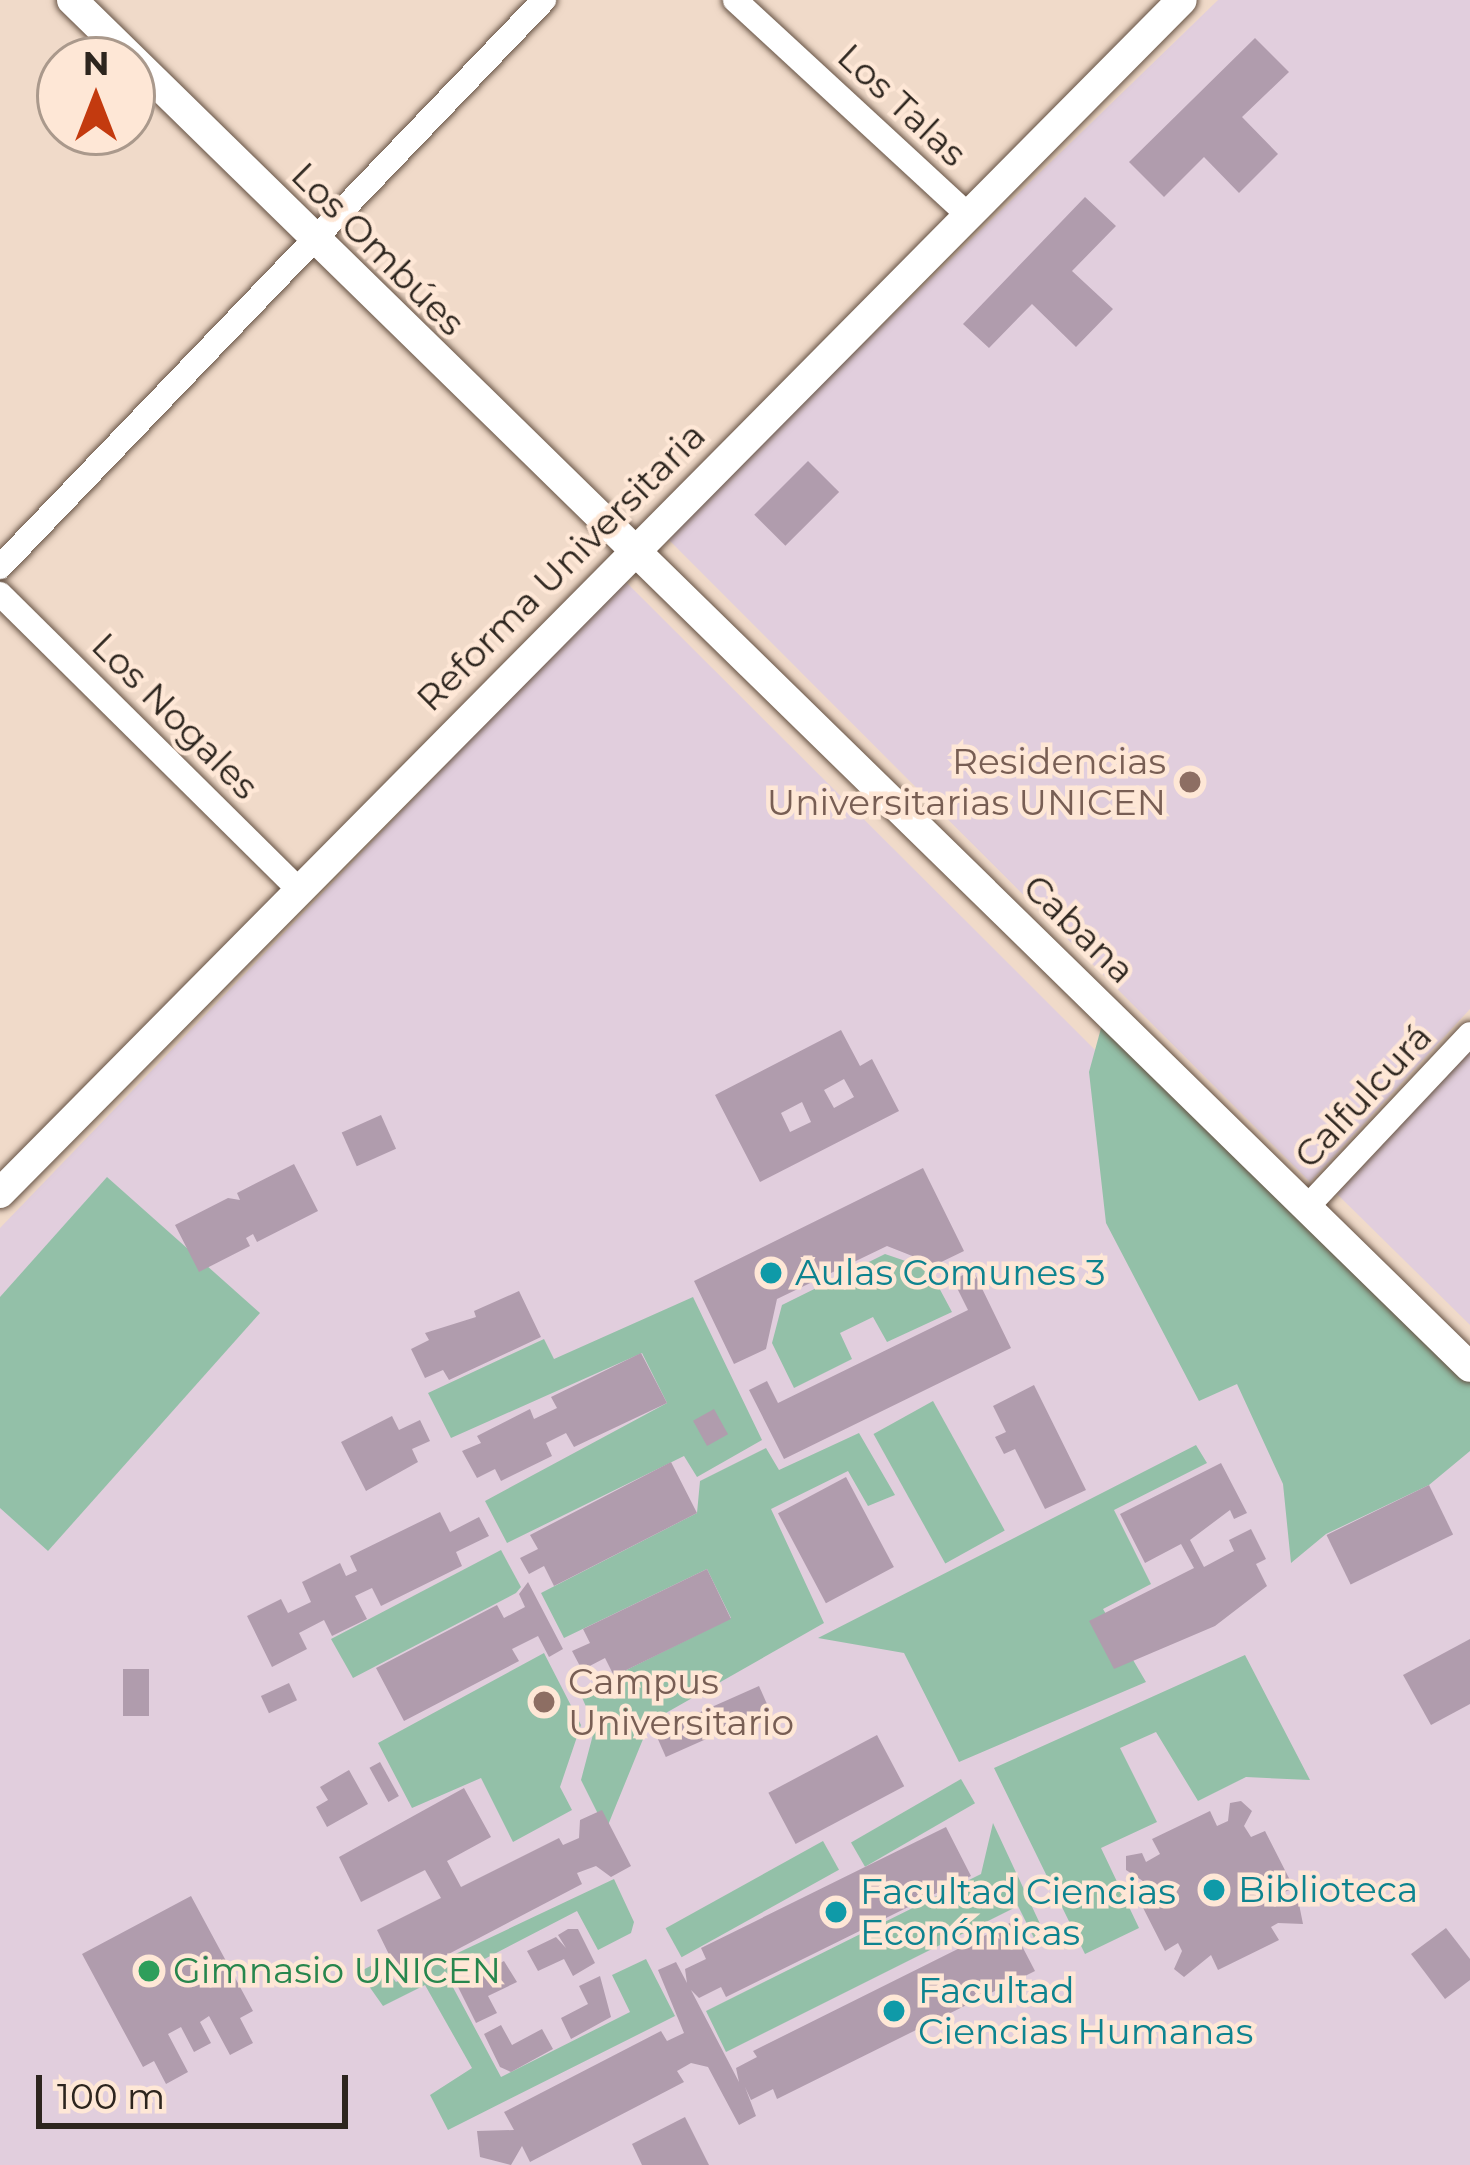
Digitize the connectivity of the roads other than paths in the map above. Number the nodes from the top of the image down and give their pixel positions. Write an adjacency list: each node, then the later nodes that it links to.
1 (72, 0): 6 (street, Los Ombúes)
2 (544, 0): 6 (street)
3 (735, 0): 5 (street, Los Talas)
4 (1182, 0): 5 (street, Reforma Universitaria)
5 (967, 214): 7 (street, Reforma Universitaria)
6 (314, 242): 7 (street, Los Ombúes); 8 (street)
7 (629, 552): 10 (street, Reforma Universitaria); 13 (street, Cabana)
8 (0, 567)
9 (0, 594): 10 (street, Los Nogales)
10 (298, 890): 12 (street, Reforma Universitaria)
11 (1470, 1034): 13 (street, Calfulcurá)
12 (0, 1193)
13 (1308, 1206): 14 (street, Cabana)
14 (1470, 1366)

